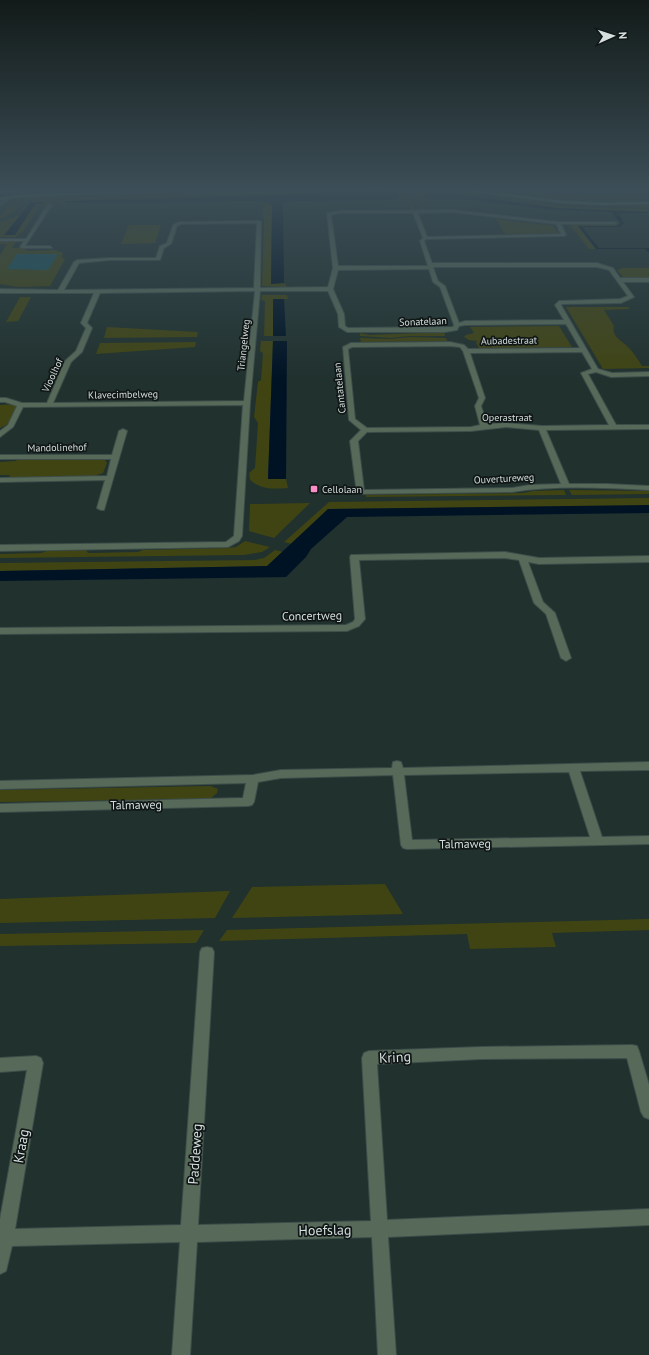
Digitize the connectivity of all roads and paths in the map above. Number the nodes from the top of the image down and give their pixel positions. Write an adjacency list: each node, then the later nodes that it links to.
1 (160, 253): 13 (street, Triangelweg)
2 (257, 253): 10 (street, Triangelweg)
3 (334, 253): 6 (street)
4 (426, 253): 5 (street)
5 (431, 266): 6 (street); 7 (street); 15 (street)
6 (336, 268): 9 (street)
7 (619, 280): 8 (street); 14 (street)
8 (649, 280)
9 (330, 289): 10 (street); 15 (street, Sonatelaan)
10 (258, 290): 12 (street); 21 (street, Triangelweg)
11 (0, 291): 13 (street)
12 (98, 291): 13 (street); 23 (street, Vioolhof)
13 (60, 292)
14 (568, 322): 15 (street, Sonatelaan); 16 (street)
15 (457, 325)
16 (584, 350): 17 (street, Aubadestraat); 18 (street)
17 (466, 351): 24 (street, Aubadestraat); 28 (street, Cantatelaan)
18 (596, 370): 19 (street); 25 (street)
19 (649, 374)
20 (0, 400): 22 (street, Klavecimbelweg)
21 (247, 403): 23 (street, Klavecimbelweg); 38 (street)
22 (21, 405): 23 (street, Klavecimbelweg); 30 (street)
23 (49, 405)
24 (484, 426): 27 (street, Operastraat); 28 (street, Operastraat)
25 (613, 427): 26 (street, Operastraat); 27 (street, Operastraat)
26 (649, 427)
27 (542, 428): 35 (street)
28 (365, 430): 35 (street, Ouvertureweg)
29 (123, 431): 32 (street)
30 (0, 435)
31 (0, 457): 32 (street, Mandolinehof)
32 (115, 457): 33 (street)
33 (110, 478): 34 (street); 37 (street)
34 (0, 480)
35 (566, 486): 36 (street, Ouvertureweg)
36 (649, 488)
37 (101, 508)
38 (0, 548)
39 (523, 559): 40 (street, Concertweg); 41 (street, Concertweg); 42 (street)
40 (649, 559)
41 (0, 631)
42 (566, 658)
43 (649, 766): 45 (street, Talmaweg)
44 (398, 768): 45 (street, Talmaweg); 46 (street, Talmaweg); 50 (street, Talmaweg)
45 (573, 768): 50 (street)
46 (253, 779): 47 (street, Talmaweg); 48 (street, Talmaweg)
47 (0, 785)
48 (0, 808)
49 (649, 840): 50 (street, Talmaweg)
50 (597, 841)
51 (207, 952): 56 (street, Paddeweg)
52 (0, 1064): 57 (street, Kraag)
53 (649, 1112): 55 (street, Kring)
54 (649, 1217): 55 (street, Hoefslag)
55 (378, 1229): 56 (street, Hoefslag); 60 (street, Kring)
56 (190, 1232): 57 (street, Hoefslag); 59 (street, Paddeweg)
57 (2, 1238): 58 (street, Kraag)
58 (0, 1265)
59 (181, 1355)
60 (387, 1355)

